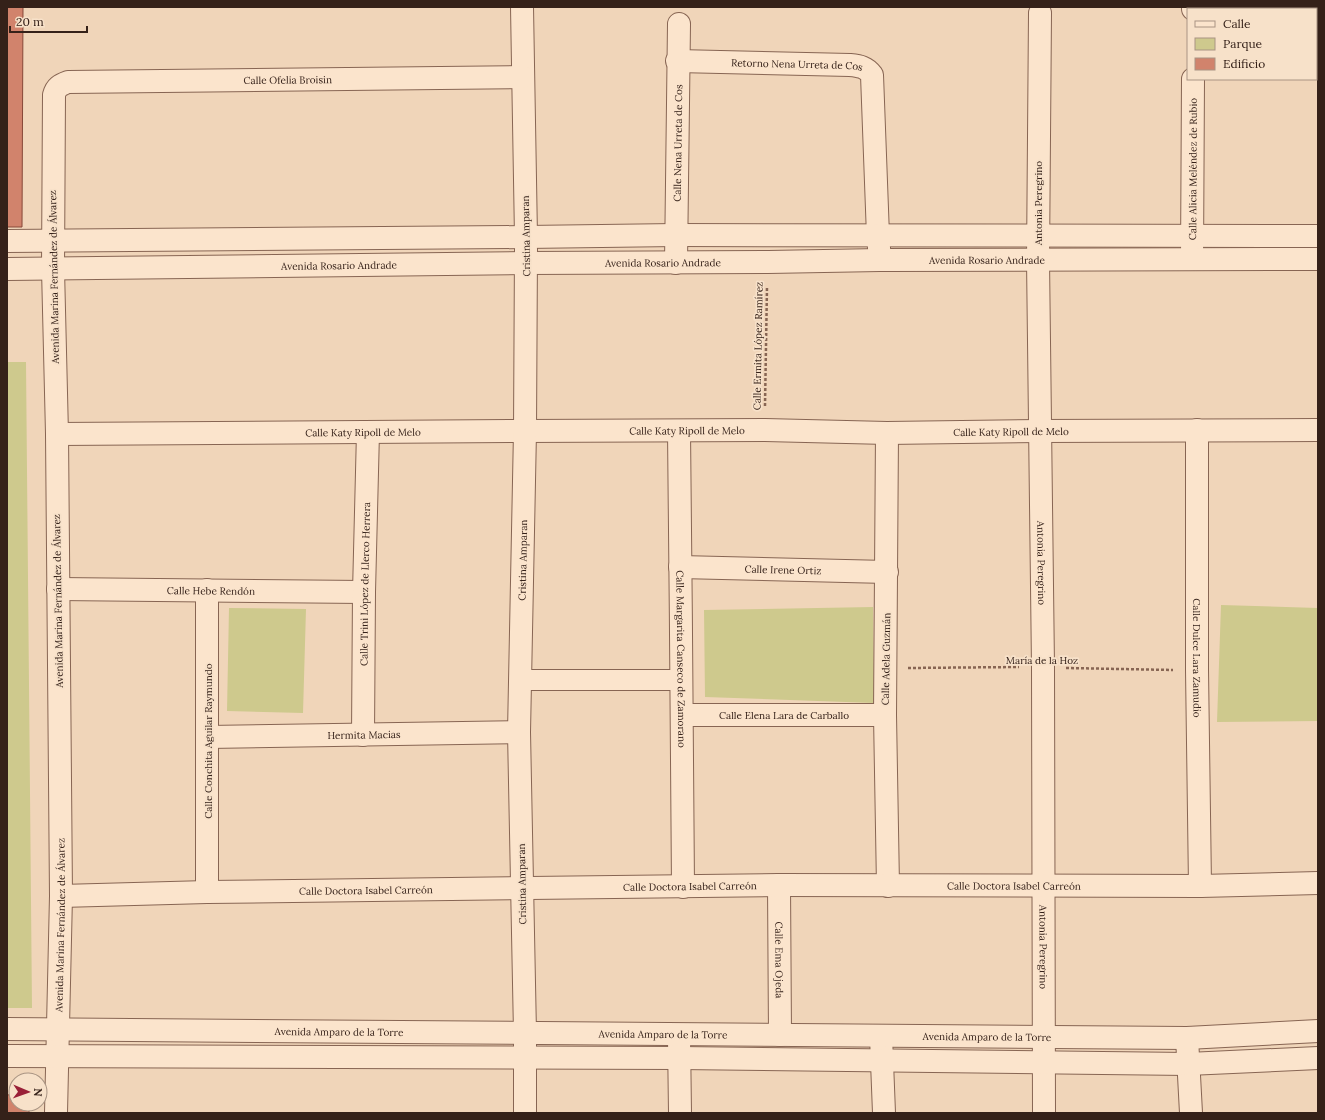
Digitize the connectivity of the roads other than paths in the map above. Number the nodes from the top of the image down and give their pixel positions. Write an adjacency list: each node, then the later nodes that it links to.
1 (522, 7): 5 (street, Cristina Amparan)
2 (1040, 13): 11 (street, Antonia Peregrino)
3 (679, 24): 4 (street, Calle Nena Urreta de Cos)
4 (677, 61): 8 (street, Calle Nena Urreta de Cos); 10 (street, Retorno Nena Urreta de Cos)
5 (522, 77): 7 (street, Calle Ofelia Broisin); 13 (street, Cristina Amparan)
6 (1193, 80): 9 (street, Calle Alicia Meléndez de Rubio)
7 (56, 89): 14 (street, Avenida Marina Fernández de Álvarez)
8 (676, 234): 10 (street); 13 (street); 21 (street, Calle Nena Urreta de Cos)
9 (1192, 235): 11 (street); 12 (street); 17 (street, Calle Alicia Meléndez de Rubio)
10 (878, 236): 11 (street); 18 (street, Retorno Nena Urreta de Cos)
11 (1038, 236): 19 (street, Antonia Peregrino)
12 (1318, 236)
13 (526, 237): 14 (street); 20 (street, Cristina Amparan)
14 (54, 240): 15 (street); 23 (street, Avenida Marina Fernández de Álvarez)
15 (7, 241)
16 (1318, 258): 17 (street, Avenida Rosario Andrade)
17 (1192, 259): 19 (street, Avenida Rosario Andrade)
18 (880, 260): 19 (street, Avenida Rosario Andrade); 21 (street, Avenida Rosario Andrade)
19 (1038, 260): 28 (street, Antonia Peregrino)
20 (527, 262): 21 (street, Avenida Rosario Andrade); 23 (street, Avenida Rosario Andrade); 26 (street, Cristina Amparan)
21 (676, 263)
22 (7, 269): 23 (street, Avenida Rosario Andrade)
23 (53, 269): 31 (street, Avenida Marina Fernández de Álvarez)
24 (1197, 430): 25 (street, Calle Katy Ripoll de Melo); 28 (street, Calle Katy Ripoll de Melo); 49 (street, Calle Dulce Lara Zamudio)
25 (1318, 430)
26 (525, 431): 27 (street, Calle Katy Ripoll de Melo); 29 (street, Calle Katy Ripoll de Melo); 37 (street, Cristina Amparan)
27 (679, 431): 30 (street, Calle Katy Ripoll de Melo); 32 (street, Calle Margarita Canseco de Zamorano)
28 (1040, 431): 30 (street, Calle Katy Ripoll de Melo); 46 (street, Antonia Peregrino)
29 (368, 432): 31 (street, Calle Katy Ripoll de Melo); 36 (street, Calle Trini López de Llerco Herrera)
30 (887, 433): 33 (street, Calle Adela Guzmán)
31 (57, 434): 34 (street, Avenida Marina Fernández de Álvarez)
32 (680, 567): 33 (street, Calle Irene Ortiz); 38 (street, Calle Margarita Canseco de Zamorano)
33 (887, 572): 40 (street, Calle Adela Guzmán)
34 (58, 589): 35 (street, Calle Hebe Rendón); 52 (street, Avenida Marina Fernández de Álvarez)
35 (207, 590): 36 (street, Calle Hebe Rendón); 43 (street, Calle Conchita Aguilar Raymundo)
36 (364, 592): 42 (street, Calle Trini López de Llerco Herrera)
37 (520, 680): 38 (street); 41 (street, Cristina Amparan)
38 (681, 680): 39 (street, Calle Margarita Canseco de Zamorano)
39 (683, 715): 40 (street, Calle Elena Lara de Carballo); 47 (street, Calle Margarita Canseco de Zamorano)
40 (885, 716): 48 (street, Calle Adela Guzmán)
41 (519, 732): 42 (street, Hermita Macias); 50 (street, Cristina Amparan)
42 (363, 735): 43 (street, Hermita Macias)
43 (208, 737): 51 (street, Calle Conchita Aguilar Raymundo)
44 (1318, 883): 49 (street, Calle Doctora Isabel Carreón)
45 (779, 885): 47 (street, Calle Doctora Isabel Carreón); 48 (street, Calle Doctora Isabel Carreón); 58 (street, Calle Ema Ojeda)
46 (1044, 885): 48 (street, Calle Doctora Isabel Carreón); 49 (street, Calle Doctora Isabel Carreón); 60 (street, Antonia Peregrino)
47 (683, 886): 50 (street, Calle Doctora Isabel Carreón)
48 (888, 886)
49 (1200, 886)
50 (522, 888): 51 (street, Calle Doctora Isabel Carreón); 56 (street, Cristina Amparan)
51 (207, 892): 52 (street, Calle Doctora Isabel Carreón)
52 (61, 896): 54 (street, Avenida Marina Fernández de Álvarez)
53 (7, 1029): 54 (street, Avenida Amparo de la Torre)
54 (58, 1029): 56 (street, Avenida Amparo de la Torre); 62 (street, Avenida Marina Fernández de Álvarez)
55 (1318, 1030): 61 (street, Avenida Amparo de la Torre)
56 (525, 1033): 57 (street, Avenida Amparo de la Torre); 64 (street, Cristina Amparan)
57 (678, 1034): 58 (street, Avenida Amparo de la Torre); 65 (street)
58 (780, 1035): 59 (street, Avenida Amparo de la Torre)
59 (881, 1036): 60 (street, Avenida Amparo de la Torre); 67 (street)
60 (1044, 1037): 61 (street, Avenida Amparo de la Torre); 68 (street, Antonia Peregrino)
61 (1187, 1038): 69 (street)
62 (58, 1055): 63 (street); 64 (street); 70 (street, Avenida Marina Fernández de Álvarez)
63 (7, 1056)
64 (525, 1058): 65 (street); 71 (street, Cristina Amparan)
65 (680, 1058): 67 (street); 72 (street)
66 (1318, 1058): 69 (street)
67 (883, 1061): 68 (street); 73 (street)
68 (1044, 1063): 69 (street); 74 (street, Antonia Peregrino)
69 (1188, 1064): 75 (street)
70 (56, 1113)
71 (525, 1113)
72 (680, 1113)
73 (884, 1113)
74 (1044, 1113)
75 (1191, 1113)

